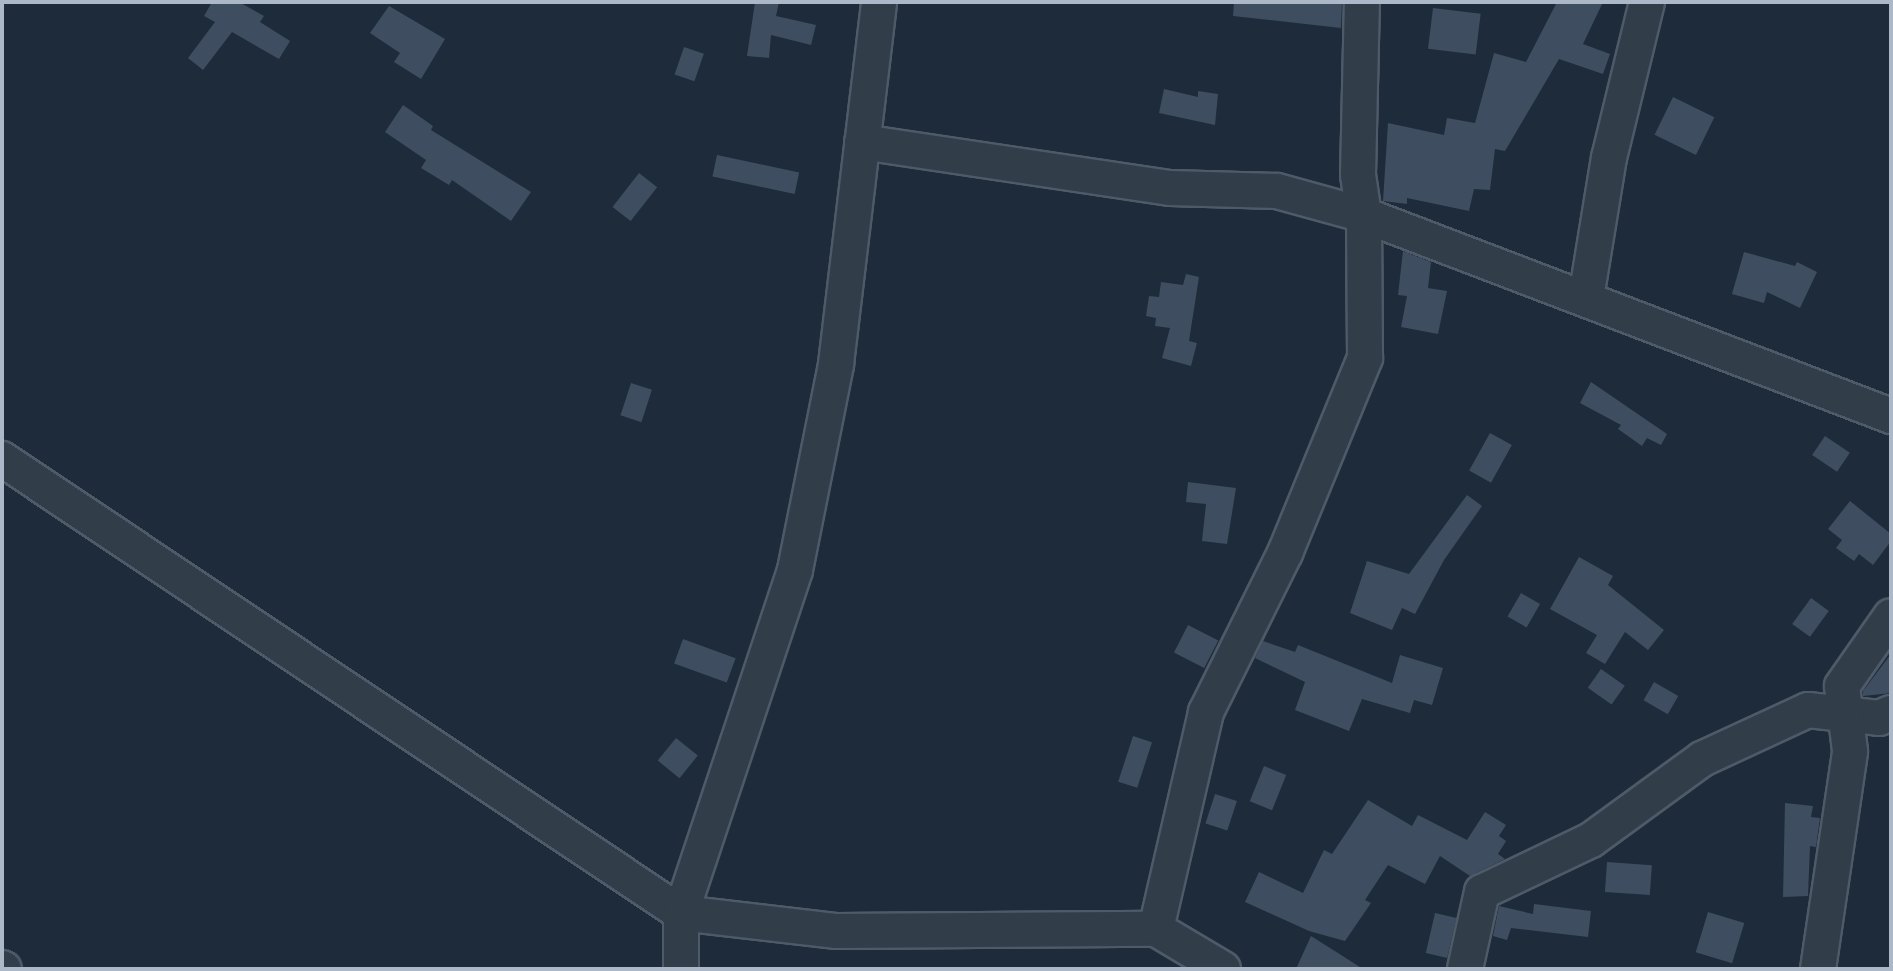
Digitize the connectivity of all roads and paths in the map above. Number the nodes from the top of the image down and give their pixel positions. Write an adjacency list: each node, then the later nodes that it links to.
1 (879, 2): 4 (street)
2 (1362, 2): 5 (street)
3 (1647, 2): 6 (street)
4 (862, 142): 5 (street); 12 (street)
5 (1364, 215): 6 (street); 13 (street)
6 (1586, 298): 7 (street)
7 (1891, 416)
8 (2, 459): 12 (street)
9 (1891, 616): 11 (street)
10 (1891, 713): 11 (street)
11 (1845, 714): 16 (street); 17 (street)
12 (681, 913): 13 (street); 14 (street)
13 (1156, 929): 15 (street)
14 (681, 969)
15 (1223, 969)
16 (1465, 969)
17 (1818, 969)

